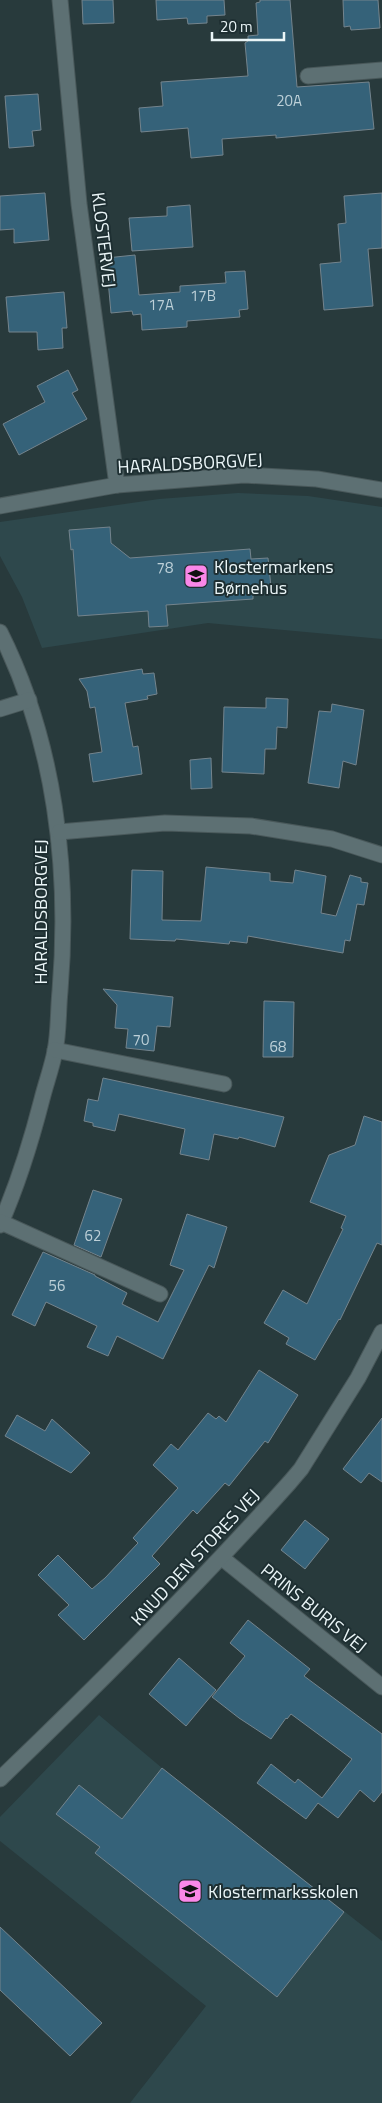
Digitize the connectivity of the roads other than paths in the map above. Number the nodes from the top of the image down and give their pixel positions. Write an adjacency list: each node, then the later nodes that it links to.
1 (60, 0): 4 (street, KLOSTERVEJ)
2 (382, 70): 3 (street)
3 (308, 76)
4 (117, 485): 5 (street, HARALDSBORGVEJ); 6 (street, HARALDSBORGVEJ)
5 (382, 490)
6 (0, 506)
7 (0, 632): 8 (street, HARALDSBORGVEJ)
8 (29, 700): 9 (street); 10 (street, HARALDSBORGVEJ)
9 (0, 709)
10 (59, 832): 11 (street); 12 (street, HARALDSBORGVEJ)
11 (382, 854)
12 (55, 1050): 13 (street); 14 (street, HARALDSBORGVEJ)
13 (224, 1084)
14 (1, 1223): 15 (street, HARALDSBORGVEJ)
15 (160, 1294)
16 (382, 1332): 17 (street, KNUD DEN STORES VEJ)
17 (222, 1558): 18 (street, PRINS BURIS VEJ); 19 (street, KNUD DEN STORES VEJ)
18 (382, 1687)
19 (0, 1779)

